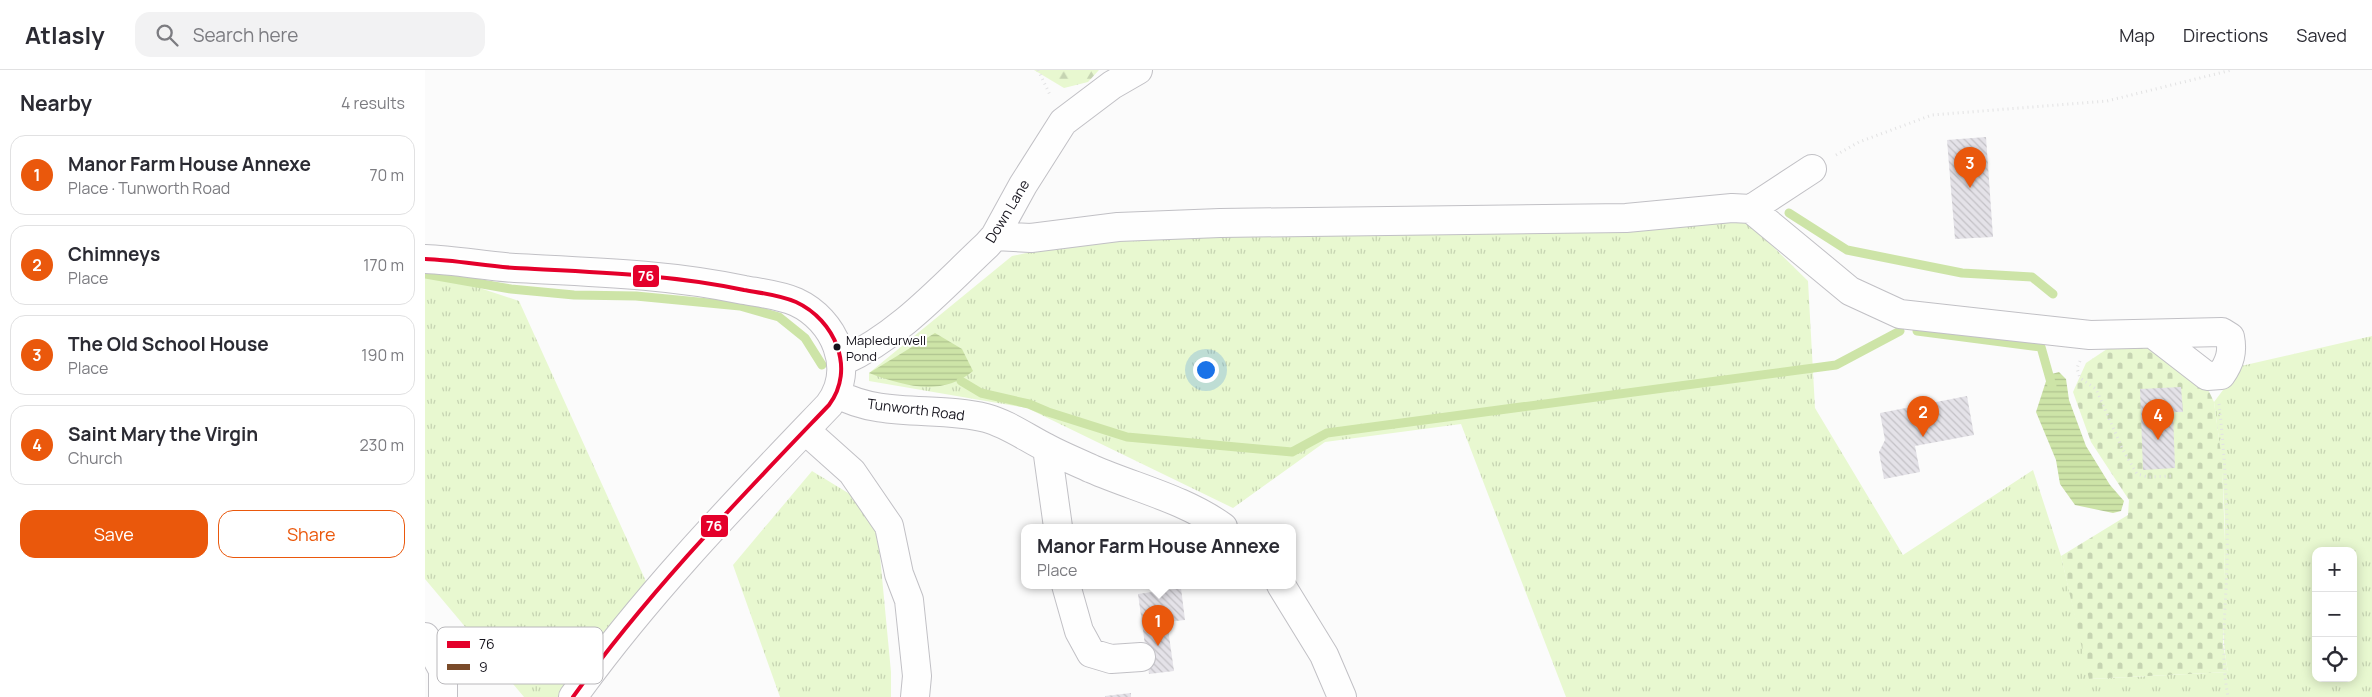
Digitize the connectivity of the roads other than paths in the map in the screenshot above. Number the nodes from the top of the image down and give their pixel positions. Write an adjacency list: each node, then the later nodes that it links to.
1 (1138, 70): 4 (street, Down Lane)
2 (1812, 169): 3 (street)
3 (1751, 209): 4 (street); 6 (street)
4 (995, 236): 7 (street, Down Lane)
5 (425, 259): 7 (street)
6 (2154, 335): 6 (street)
7 (843, 360): 8 (street)
8 (837, 394): 9 (street); 10 (street, Tunworth Road)
9 (805, 430): 16 (street); 23 (street)
10 (1047, 448): 11 (street); 12 (street, Tunworth Road)
11 (1058, 524)
12 (1217, 524)
13 (1067, 589): 17 (street)
14 (1283, 589): 24 (street)
15 (425, 636): 18 (street)
16 (603, 656)
17 (1141, 657)
18 (437, 659)
19 (443, 684): 21 (street)
20 (582, 684): 22 (street)
21 (443, 697)
22 (573, 697)
23 (915, 697)
24 (1341, 697)

